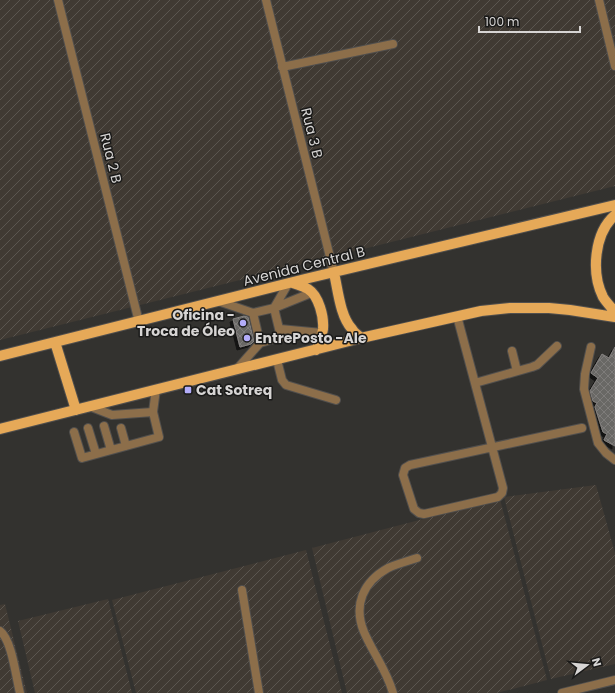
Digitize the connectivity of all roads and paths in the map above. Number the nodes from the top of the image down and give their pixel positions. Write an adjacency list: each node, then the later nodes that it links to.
1 (58, 0): 18 (street, Rua 2 B)
2 (266, 0): 6 (street, Rua 3 B)
3 (598, 0): 5 (street)
4 (393, 44): 6 (street)
5 (615, 66)
6 (282, 67): 9 (street, Rua 3 B)
7 (615, 205): 9 (main road, Avenida Central B)
8 (615, 215): 14 (main road)
9 (334, 273): 10 (main road, Avenida Central B); 21 (main road)
10 (291, 283): 11 (main road); 12 (main road, Avenida Central B); 13 (street)
11 (312, 293): 13 (street); 20 (main road)
12 (218, 302): 15 (street); 18 (main road, Avenida Central B)
13 (274, 308): 15 (street); 19 (street)
14 (615, 312)
15 (253, 313): 23 (street)
16 (457, 316): 17 (main road); 21 (main road); 32 (street)
17 (615, 318)
18 (138, 322): 22 (main road, Avenida Central B)
19 (280, 329): 20 (street); 23 (street)
20 (322, 333): 26 (main road)
21 (361, 338): 26 (main road)
22 (55, 342): 28 (main road, Avenida Central B); 36 (main road)
23 (260, 343): 30 (street)
24 (557, 346): 31 (street)
25 (591, 347): 48 (street)
26 (316, 350): 29 (main road)
27 (512, 351): 31 (street)
28 (0, 356)
29 (277, 360): 30 (main road); 34 (street)
30 (237, 369): 33 (main road)
31 (517, 371): 32 (street)
32 (475, 383): 45 (street)
33 (156, 389): 35 (main road); 37 (street)
34 (336, 400)
35 (88, 406): 36 (main road); 37 (street)
36 (76, 410): 42 (main road)
37 (153, 412): 44 (street)
38 (104, 426): 46 (street)
39 (88, 428): 47 (street)
40 (121, 428): 44 (street)
41 (582, 428): 45 (street)
42 (0, 429)
43 (74, 432): 47 (street)
44 (126, 446): 46 (street)
45 (493, 448): 45 (street)
46 (111, 450): 47 (street)
47 (96, 454)
48 (615, 460)
49 (417, 558): 55 (street)
50 (242, 590): 54 (street)
51 (0, 631): 53 (street)
52 (615, 680): 56 (street)
53 (20, 693)
54 (259, 693)
55 (393, 693)
56 (562, 693)

